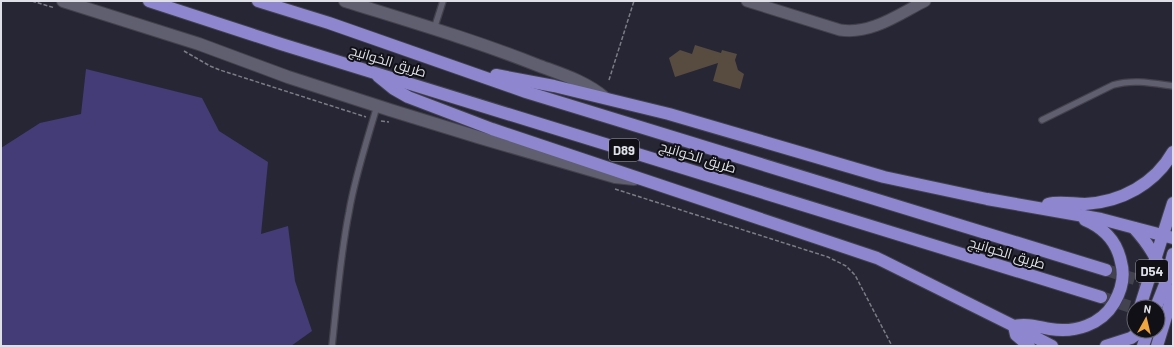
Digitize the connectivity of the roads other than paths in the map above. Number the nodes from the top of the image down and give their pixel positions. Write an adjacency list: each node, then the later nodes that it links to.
1 (149, 1): 10 (highway, طريق الخوانيج / D89)
2 (258, 1): 9 (highway, طريق الخوانيج / D89)
3 (345, 1): 8 (street)
4 (443, 1): 8 (lane)
5 (747, 1): 6 (street)
6 (925, 1)
7 (59, 5): 13 (street)
8 (434, 29): 12 (street)
9 (461, 69): 12 (highway); 23 (highway, طريق الخوانيج / D89)
10 (375, 73): 16 (highway); 26 (highway, طريق الخوانيج / D89)
11 (1173, 86): 14 (lane)
12 (605, 98): 18 (highway)
13 (377, 106): 16 (street); 33 (lane)
14 (1042, 120)
15 (1173, 152): 18 (highway)
16 (639, 179): 31 (highway)
17 (1173, 203): 20 (highway, D54)
18 (1040, 208): 19 (highway); 31 (highway)
19 (1134, 228): 20 (highway); 22 (highway)
20 (1168, 237): 22 (highway, D54)
21 (1173, 254): 25 (highway)
22 (1156, 258): 24 (highway, D54); 25 (highway)
23 (1106, 270)
24 (1151, 274): 27 (highway, D54); 28 (highway)
25 (1169, 280): 29 (highway); 30 (highway)
26 (1100, 297)
27 (1143, 299)
28 (1152, 299)
29 (1156, 299)
30 (1171, 299): 37 (highway)
31 (1014, 326): 34 (highway); 35 (highway)
32 (1126, 339): 36 (highway)
33 (332, 346)
34 (1029, 346)
35 (1052, 346)
36 (1106, 346)
37 (1157, 346)

